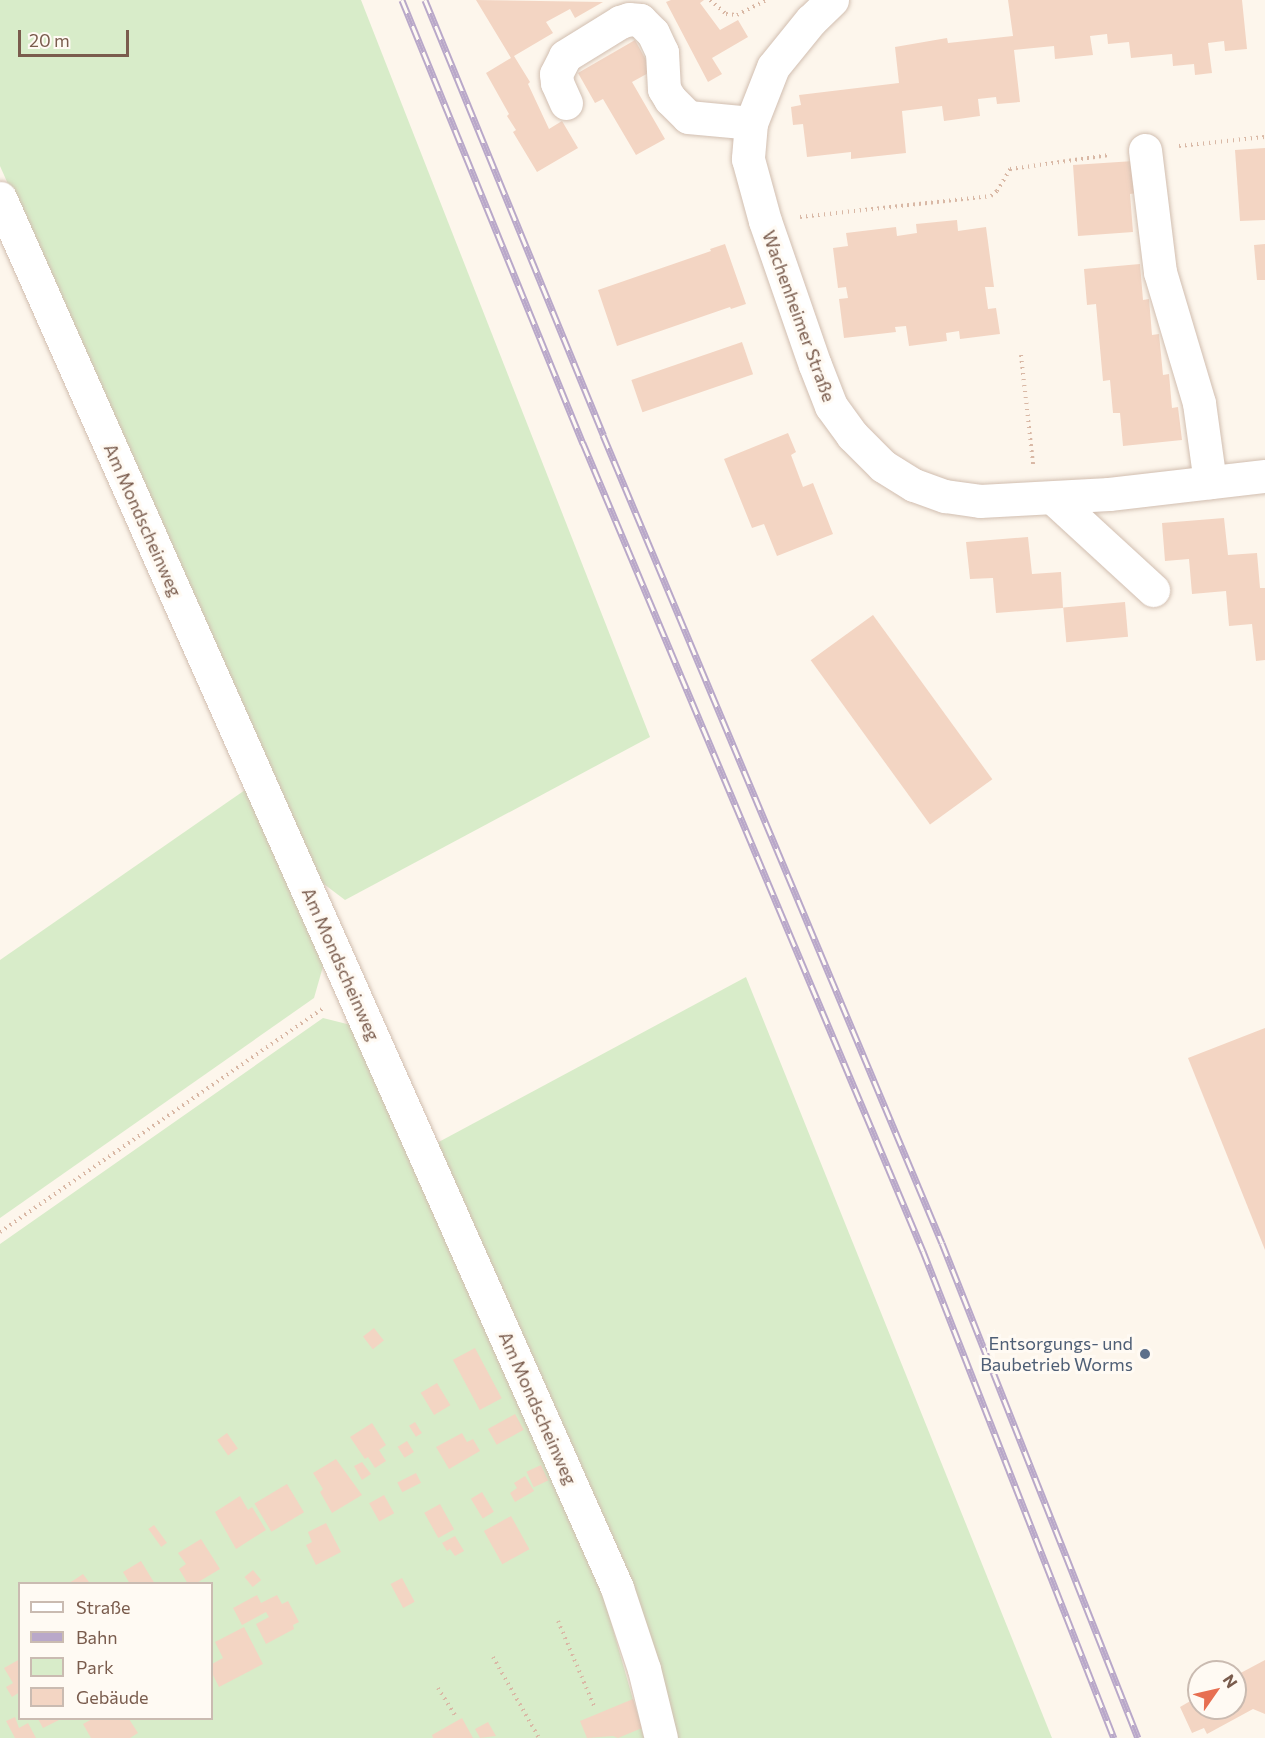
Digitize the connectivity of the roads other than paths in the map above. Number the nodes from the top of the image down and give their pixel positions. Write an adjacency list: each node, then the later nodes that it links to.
1 (832, 0): 3 (street, Wachenheimer Straße)
2 (566, 103): 3 (street)
3 (751, 123): 8 (street, Wachenheimer Straße)
4 (1145, 150): 7 (street)
5 (0, 198): 10 (street, Am Mondscheinweg)
6 (1264, 478): 7 (street, Wachenheimer Straße)
7 (1210, 482): 8 (street, Wachenheimer Straße)
8 (1045, 498): 9 (street)
9 (1153, 590)
10 (661, 1738)

